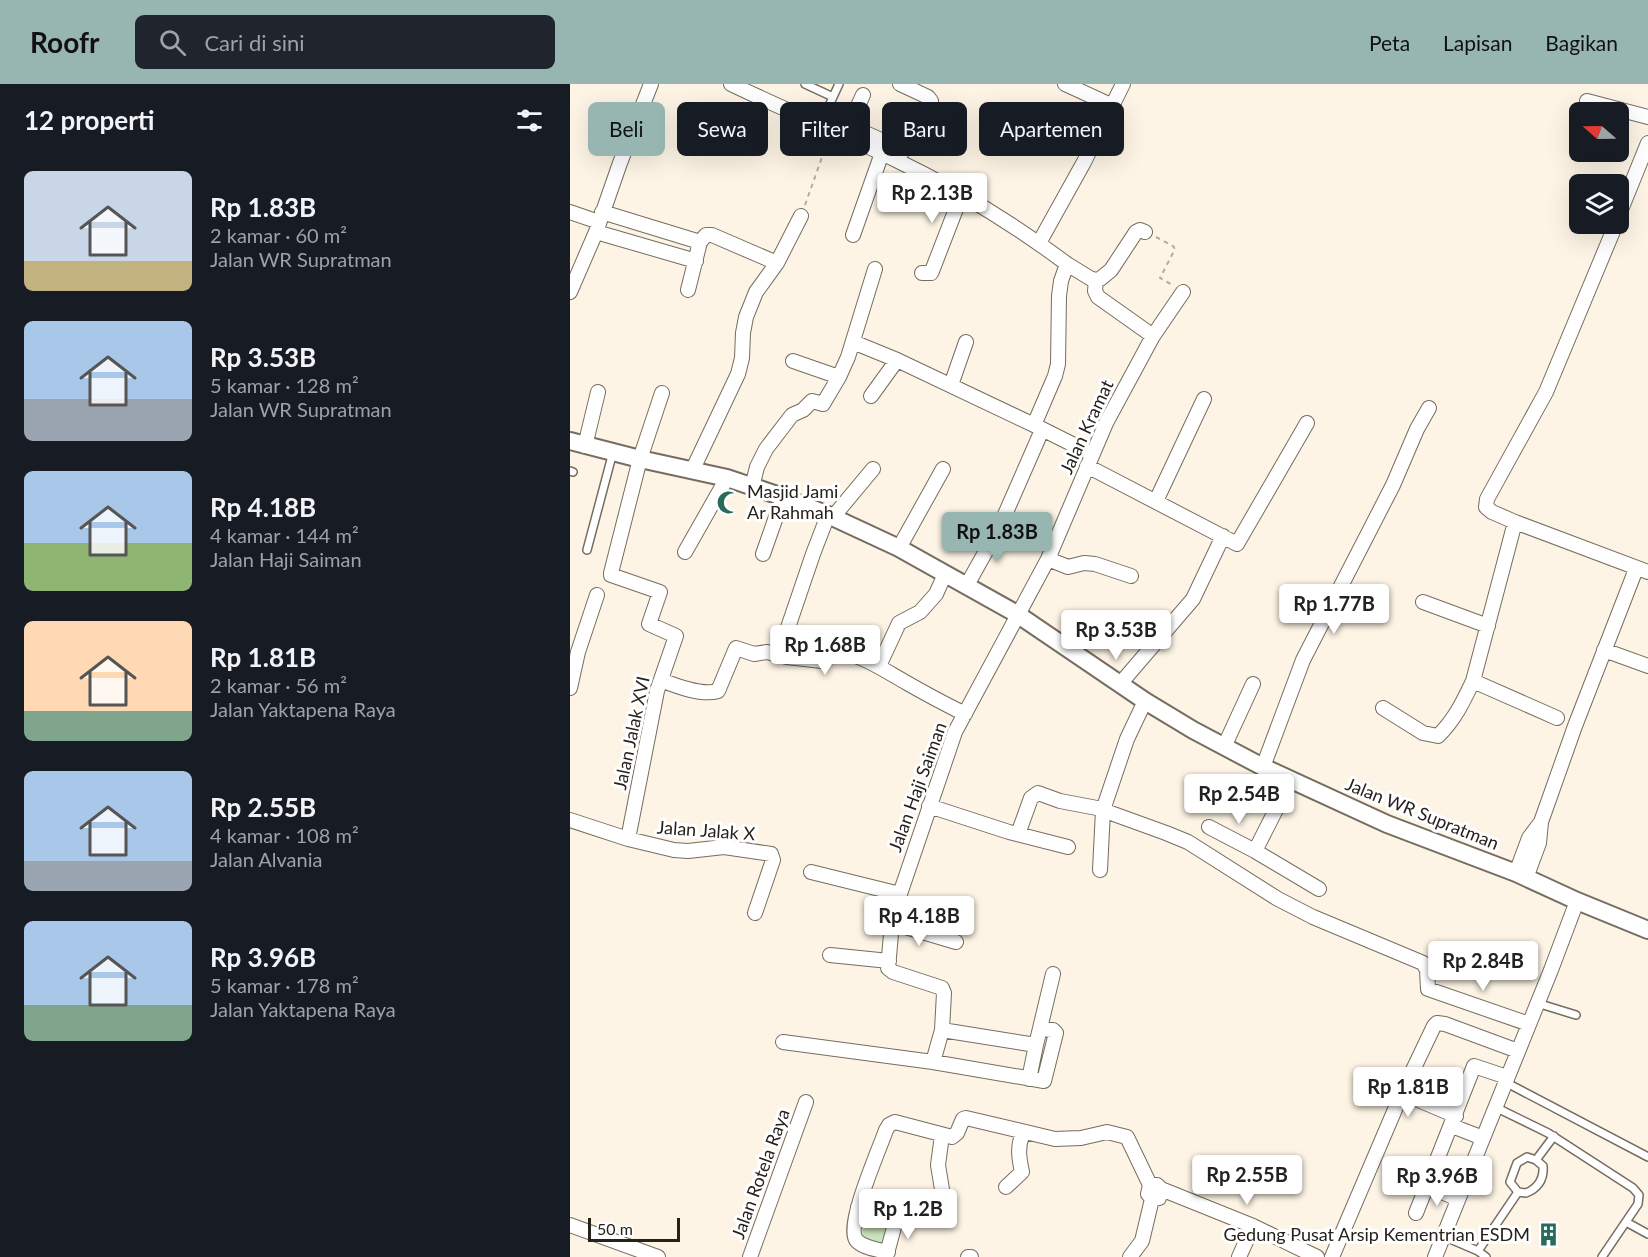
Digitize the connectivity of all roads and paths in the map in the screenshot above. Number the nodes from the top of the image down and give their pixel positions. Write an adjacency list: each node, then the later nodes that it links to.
1 (651, 84): 30 (street)
2 (731, 84): 10 (street)
3 (806, 84): 9 (lane)
4 (839, 84): 9 (lane)
5 (900, 84): 14 (street)
6 (1065, 84): 15 (street)
7 (1123, 84): 16 (street)
8 (863, 95): 19 (street)
9 (833, 97): 13 (lane)
10 (762, 99): 12 (lane); 17 (street)
11 (1587, 101): 18 (street)
12 (761, 102)
13 (832, 102)
14 (931, 102)
15 (1104, 102)
16 (1115, 102)
17 (780, 107)
18 (1648, 117)
19 (882, 144)
20 (1648, 144): 26 (street)
21 (870, 147): 22 (street)
22 (882, 153): 33 (street)
23 (818, 156): 29 (path)
24 (901, 156): 27 (street)
25 (1087, 156): 35 (street)
26 (1629, 190)
27 (961, 196): 35 (street); 40 (street)
28 (570, 212): 30 (street)
29 (801, 216): 37 (street)
30 (599, 222): 34 (street); 36 (street); 44 (street)
31 (1145, 231): 41 (street); 43 (path)
32 (1612, 234): 71 (street)
33 (853, 235)
34 (700, 242): 36 (street); 37 (street)
35 (1039, 243): 38 (street)
36 (696, 261): 42 (street)
37 (777, 263): 65 (street)
38 (1067, 264): 41 (street); 58 (street)
39 (875, 269): 46 (street)
40 (922, 273)
41 (1096, 280): 45 (street)
42 (688, 290)
43 (1183, 291): 45 (street, Jalan Kramat)
44 (570, 292)
45 (1153, 336): 62 (street, Jalan Kramat)
46 (853, 342): 48 (street); 50 (street)
47 (966, 342): 51 (street)
48 (897, 360): 51 (street); 54 (street)
49 (794, 361): 50 (street)
50 (839, 377): 67 (street)
51 (951, 385): 58 (street)
52 (598, 392): 59 (street)
53 (662, 393): 61 (street)
54 (871, 396)
55 (1204, 399): 69 (street)
56 (1429, 408): 100 (street)
57 (1307, 423): 72 (street)
58 (1038, 428): 62 (street); 81 (street)
59 (578, 443): 60 (street, Jalan WR Supratman)
60 (613, 452): 61 (street, Jalan WR Supratman); 74 (lane)
61 (640, 459): 65 (street, Jalan WR Supratman); 90 (street, Jalan Jalak XVI)
62 (1089, 460): 69 (street); 77 (street, Jalan Kramat)
63 (873, 469): 70 (street)
64 (943, 469): 73 (street)
65 (692, 471): 66 (street, Jalan WR Supratman)
66 (727, 478): 67 (street, Jalan WR Supratman); 75 (street)
67 (752, 487): 68 (street, Jalan WR Supratman)
68 (783, 497): 70 (street, Jalan WR Supratman); 76 (street)
69 (1156, 501): 72 (street)
70 (830, 516): 73 (street, Jalan WR Supratman); 87 (street)
71 (1515, 522): 78 (street); 85 (street)
72 (1223, 536): 92 (street)
73 (899, 548): 79 (street, Jalan WR Supratman)
74 (587, 550)
75 (685, 552)
76 (763, 554)
77 (1048, 559): 80 (street); 84 (street, Jalan Kramat)
78 (1642, 571): 86 (street)
79 (945, 574): 81 (street, Jalan WR Supratman); 88 (street)
80 (1131, 576)
81 (967, 585): 84 (street, Jalan WR Supratman)
82 (597, 596): 94 (street)
83 (1423, 602): 85 (street)
84 (1017, 614): 92 (street, Jalan WR Supratman); 97 (street, Jalan Haji Saiman)
85 (1488, 626): 91 (street)
86 (1604, 650): 89 (street); 112 (street)
87 (779, 654): 88 (street); 90 (street)
88 (879, 666): 97 (street)
89 (1648, 666)
90 (661, 680): 107 (street, Jalan Jalak XVI)
91 (1473, 681): 96 (street); 98 (street)
92 (1120, 684): 95 (street, Jalan WR Supratman)
93 (1253, 684): 99 (street)
94 (570, 688)
95 (1145, 701): 99 (street, Jalan WR Supratman); 103 (street)
96 (1383, 708)
97 (964, 714): 102 (street, Jalan Haji Saiman)
98 (1557, 718)
99 (1224, 747): 100 (street, Jalan WR Supratman)
100 (1263, 767): 101 (street, Jalan WR Supratman)
101 (1292, 780): 109 (street); 112 (street, Jalan WR Supratman)
102 (929, 806): 106 (street); 114 (street, Jalan Haji Saiman)
103 (1103, 810): 106 (street); 110 (street); 125 (street)
104 (570, 820): 107 (street, Jalan Jalak X)
105 (1209, 827): 109 (street)
106 (1018, 834): 108 (street)
107 (628, 839): 116 (street, Jalan Jalak X)
108 (1068, 847)
109 (1255, 851): 113 (street)
110 (1100, 870)
111 (811, 872): 114 (street)
112 (1521, 876): 115 (street, Jalan WR Supratman)
113 (1320, 889)
114 (900, 894): 117 (street, Jalan Haji Saiman)
115 (1577, 901): 118 (street, Jalan WR Supratman); 123 (street)
116 (755, 913)
117 (892, 923): 119 (street); 121 (street, Jalan Haji Saiman)
118 (1648, 930)
119 (956, 942)
120 (830, 955): 121 (street)
121 (889, 961): 127 (street)
122 (1053, 974): 126 (street)
123 (1537, 1003): 124 (lane); 125 (street)
124 (1576, 1015)
125 (1529, 1024): 130 (street)
126 (1040, 1029): 129 (street); 132 (street)
127 (942, 1030): 129 (street); 131 (street)
128 (783, 1042): 131 (street)
129 (1036, 1045): 132 (street)
130 (1518, 1051): 133 (street); 134 (street)
131 (933, 1062): 132 (street)
132 (1029, 1079)
133 (1506, 1079): 136 (street); 137 (street); 142 (lane)
134 (1402, 1093): 137 (street); 164 (street)
135 (806, 1102): 160 (street, Jalan Rotela Raya)
136 (1495, 1107): 140 (lane); 141 (street)
137 (1454, 1121): 141 (street); 144 (street)
138 (1023, 1133): 139 (street); 145 (street); 146 (street)
139 (942, 1135): 149 (street); 151 (street)
140 (1554, 1136): 143 (lane); 152 (lane)
141 (1483, 1138): 148 (street)
142 (1648, 1157)
143 (1536, 1160): 147 (lane); 147 (lane)
144 (1428, 1186): 148 (street); 150 (street)
145 (1006, 1187)
146 (1155, 1191): 154 (street); 161 (street)
147 (1518, 1192): 157 (lane)
148 (1458, 1198): 156 (street)
149 (858, 1207): 158 (street); 158 (street)
150 (1416, 1213)
151 (946, 1215)
152 (1626, 1221): 155 (lane); 167 (lane)
153 (570, 1226): 159 (street)
154 (1253, 1226): 162 (street); 163 (street)
155 (1648, 1234)
156 (1443, 1236): 157 (lane); 165 (street)
157 (1478, 1251): 166 (lane)
158 (887, 1255)
159 (658, 1257)
160 (750, 1257)
161 (1130, 1257)
162 (1239, 1257)
163 (1317, 1257)
164 (1332, 1257)
165 (1435, 1257)
166 (1486, 1257)
167 (1602, 1257)

